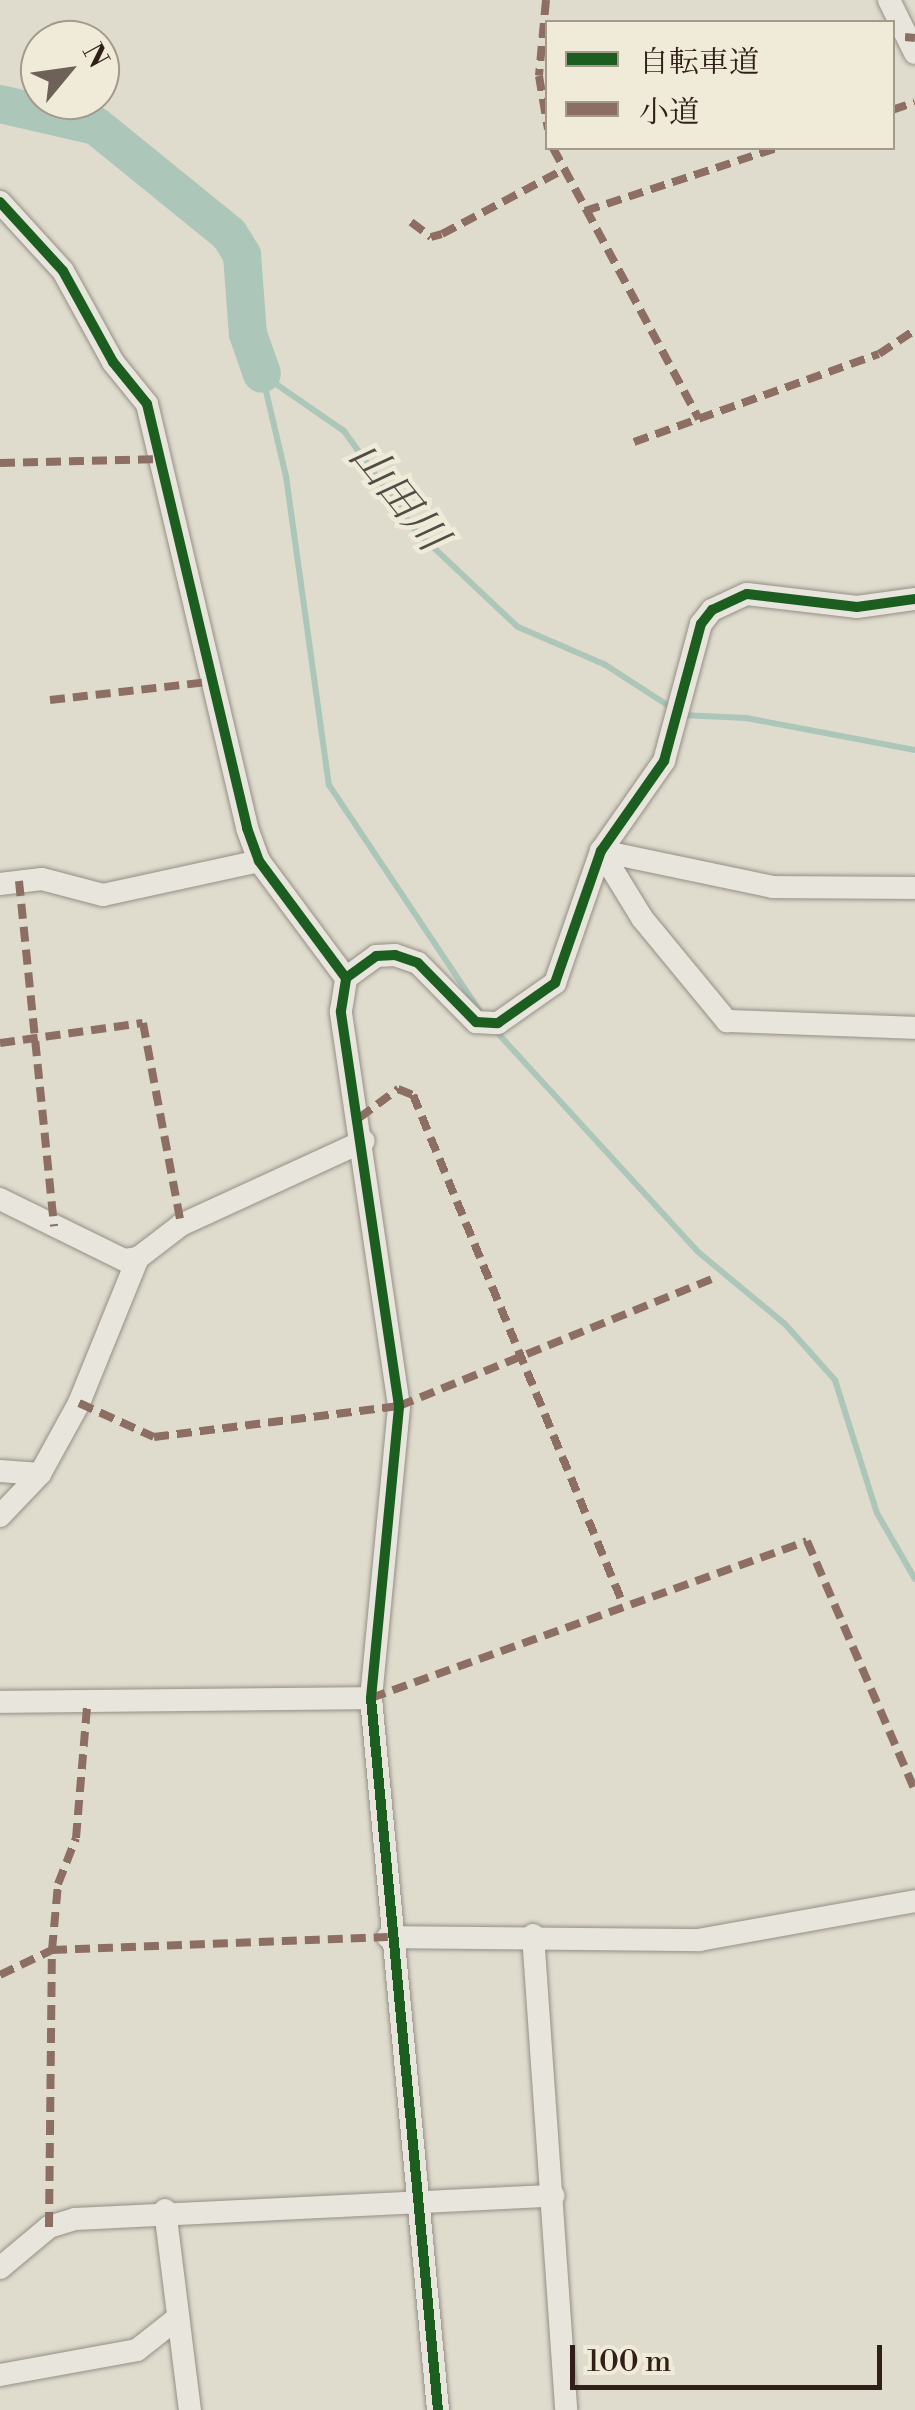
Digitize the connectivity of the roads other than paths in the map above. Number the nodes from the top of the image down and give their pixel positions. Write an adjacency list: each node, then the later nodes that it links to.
1 (889, 0): 2 (street)
2 (915, 52)
3 (0, 202): 6 (street)
4 (915, 599): 5 (street)
5 (601, 852): 8 (street); 9 (street); 10 (street)
6 (259, 861): 7 (street); 9 (street)
7 (0, 884)
8 (915, 888)
9 (346, 978): 11 (street)
10 (915, 1028)
11 (364, 1141): 13 (street); 17 (street)
12 (0, 1199): 13 (street)
13 (138, 1258): 15 (street)
14 (0, 1471): 15 (street)
15 (40, 1474): 16 (street)
16 (0, 1516)
17 (371, 1698): 18 (street); 21 (street)
18 (0, 1702)
19 (915, 1901): 20 (street)
20 (532, 1935): 21 (street); 23 (street)
21 (388, 1937): 22 (street)
22 (417, 2196): 23 (street); 24 (street); 29 (street)
23 (553, 2196): 30 (street)
24 (165, 2210): 25 (street); 26 (street)
25 (0, 2268)
26 (176, 2320): 27 (street); 28 (street)
27 (0, 2375)
28 (190, 2410)
29 (438, 2410)
30 (566, 2410)

